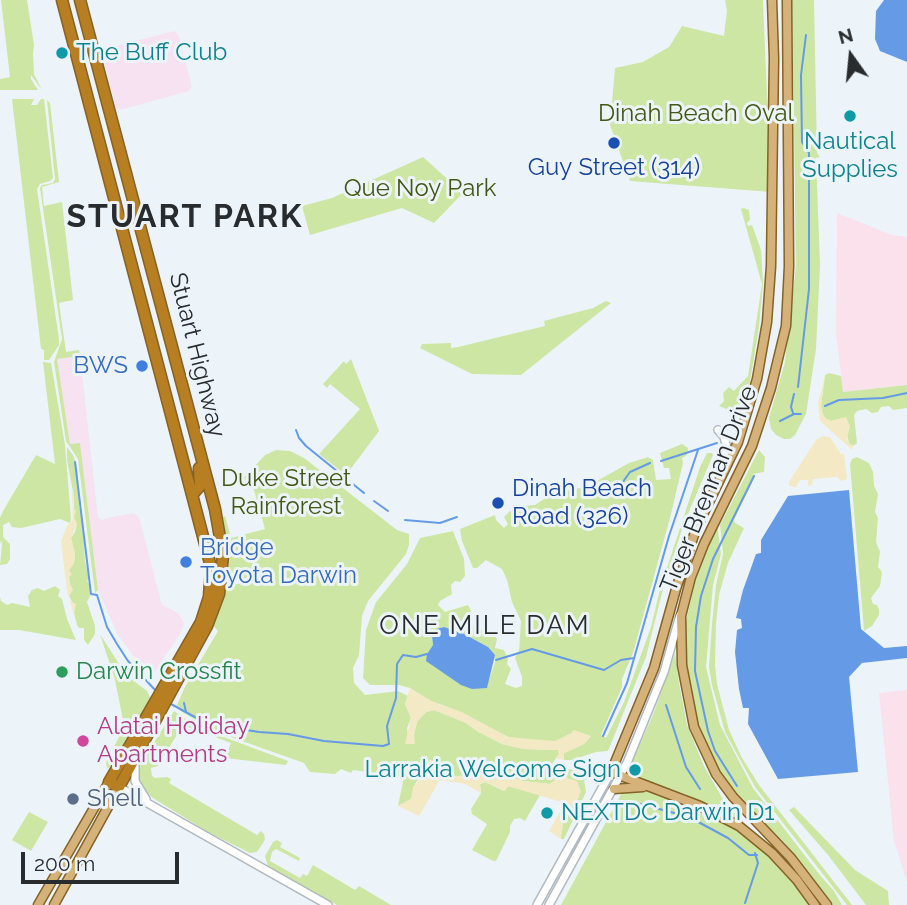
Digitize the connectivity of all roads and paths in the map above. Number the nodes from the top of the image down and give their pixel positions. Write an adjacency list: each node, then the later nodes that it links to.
1 (62, 0): 6 (highway, Stuart Highway)
2 (80, 0): 5 (highway, Stuart Highway)
3 (772, 0): 8 (main road, Tiger Brennan Drive)
4 (787, 0): 7 (main road, Tiger Brennan Drive)
5 (104, 90): 6 (highway); 9 (highway, Stuart Highway)
6 (88, 95): 10 (highway, Stuart Highway)
7 (788, 107): 8 (main road); 19 (main road, Tiger Brennan Drive)
8 (771, 198): 15 (main road, Tiger Brennan Drive)
9 (139, 215): 10 (highway); 11 (highway, Stuart Highway)
10 (121, 219): 12 (highway, Stuart Highway)
11 (173, 350): 12 (highway); 13 (highway, Stuart Highway)
12 (157, 354): 17 (highway, Stuart Highway)
13 (192, 423): 16 (highway, Stuart Highway); 17 (highway)
14 (718, 430): 15 (street)
15 (721, 476): 23 (main road, Tiger Brennan Drive)
16 (209, 487): 18 (highway); 20 (highway, Stuart Highway)
17 (193, 494): 18 (highway, Stuart Highway)
18 (201, 521): 20 (highway, Stuart Highway)
19 (682, 608): 24 (street); 39 (main road, Tiger Brennan Drive)
20 (166, 693): 21 (highway, Stuart Highway)
21 (158, 708): 22 (highway, Stuart Highway); 25 (highway, Stuart Highway)
22 (139, 749): 25 (highway, Stuart Highway); 30 (street)
23 (613, 768): 24 (main road); 36 (street)
24 (622, 773): 26 (main road); 27 (street)
25 (114, 785): 28 (street); 29 (main road); 31 (main road)
26 (649, 788): 27 (main road); 38 (main road)
27 (614, 789): 37 (street)
28 (141, 799): 29 (street); 30 (street)
29 (110, 804): 32 (main road)
30 (158, 809): 35 (street)
31 (48, 887): 32 (main road); 33 (main road)
32 (61, 893): 34 (main road)
33 (38, 905)
34 (54, 905)
35 (328, 905)
36 (537, 905)
37 (549, 905)
38 (815, 905)
39 (827, 905)

